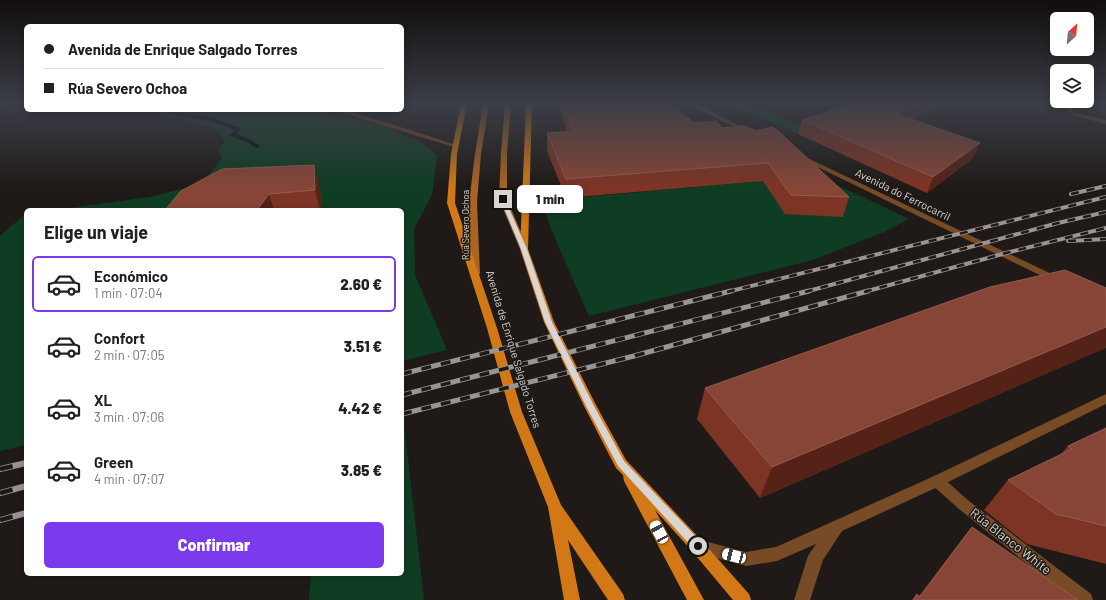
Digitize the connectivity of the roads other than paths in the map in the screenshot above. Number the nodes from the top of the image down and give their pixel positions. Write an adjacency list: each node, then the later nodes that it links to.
1 (412, 132): 8 (street)
2 (459, 132): 8 (main road, Avenida de Enrique Salgado Torres)
3 (482, 132): 11 (main road, Rúa Severo Ochoa)
4 (506, 132): 10 (main road)
5 (528, 132): 10 (main road)
6 (749, 132): 7 (street)
7 (755, 135)
8 (456, 146): 11 (main road, Avenida de Enrique Salgado Torres)
9 (791, 152): 12 (street, Avenida do Ferrocarril)
10 (524, 249): 14 (main road)
11 (475, 274): 16 (main road, Avenida de Enrique Salgado Torres)
12 (1067, 284)
13 (1106, 399): 15 (street)
14 (621, 464): 18 (main road); 21 (main road)
15 (937, 481): 17 (street); 24 (street, Rúa Blanco White)
16 (555, 507): 19 (main road, Avenida de Enrique Salgado Torres); 20 (main road)
17 (838, 525): 18 (street); 23 (street)
18 (698, 546): 22 (main road)
19 (572, 600)
20 (617, 600)
21 (696, 600)
22 (743, 600)
23 (802, 600)
24 (1085, 600)

